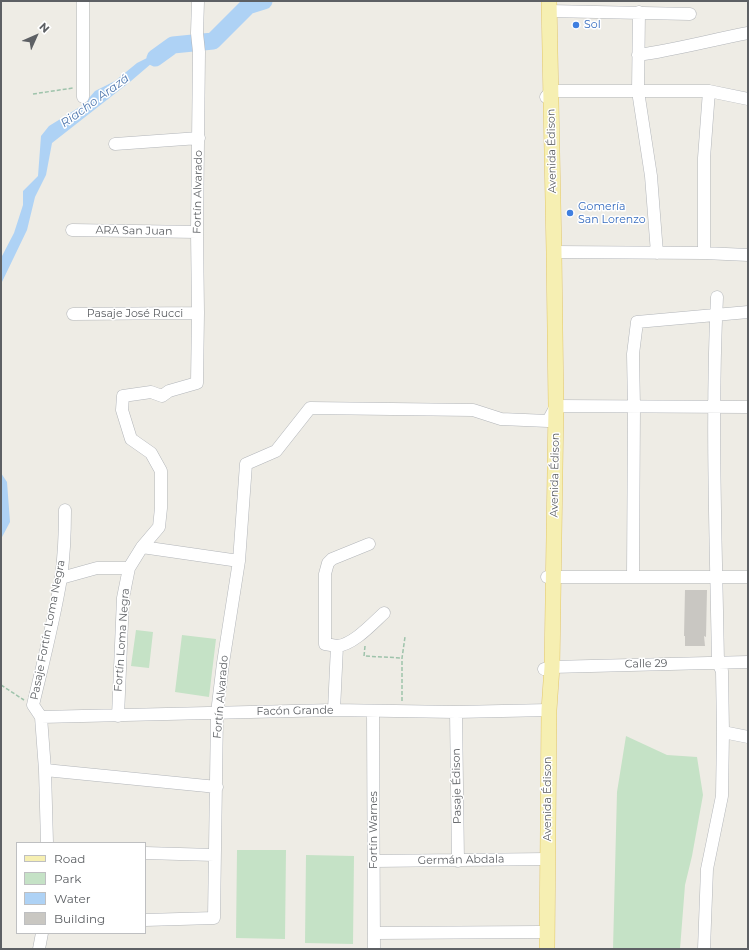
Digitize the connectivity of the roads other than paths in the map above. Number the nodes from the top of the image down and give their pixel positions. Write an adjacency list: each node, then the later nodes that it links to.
1 (83, 1): 10 (street)
2 (198, 1): 13 (street, Fortín Alvarado)
3 (547, 4): 4 (street); 11 (main road, Avenida Édison)
4 (638, 12): 5 (street); 7 (street)
5 (690, 14)
6 (748, 33): 7 (street)
7 (638, 56): 8 (street)
8 (638, 91): 9 (street); 11 (street); 18 (street)
9 (709, 91): 12 (street); 19 (street)
10 (83, 92)
11 (548, 94): 17 (main road, Avenida Édison); 31 (main road, Avenida Édison)
12 (748, 99)
13 (199, 138): 14 (street); 16 (street, Fortín Alvarado)
14 (115, 144)
15 (72, 230): 16 (street, ARA San Juan)
16 (197, 232): 23 (street, Fortín Alvarado)
17 (554, 252): 18 (street); 27 (main road, Avenida Édison)
18 (657, 253): 19 (street)
19 (704, 253): 20 (street)
20 (748, 255)
21 (717, 297): 25 (street)
22 (748, 312): 25 (street)
23 (198, 313): 24 (street, Pasaje José Rucci); 26 (street, Fortín Alvarado)
24 (73, 314)
25 (716, 316): 28 (street); 29 (street)
26 (123, 396): 34 (street, Fortín Loma Negra)
27 (556, 406): 28 (street); 31 (street); 38 (main road, Avenida Édison)
28 (634, 407): 29 (street); 37 (street)
29 (715, 407): 30 (street); 39 (street)
30 (748, 407)
31 (548, 421): 35 (street, Fortín Alvarado); 38 (main road, Avenida Édison)
32 (65, 510): 41 (street, Pasaje Fortín Loma Negra)
33 (369, 544): 43 (street)
34 (142, 547): 35 (street); 36 (street, Fortín Loma Negra)
35 (238, 560): 51 (street, Fortín Alvarado)
36 (129, 568): 41 (street); 52 (street, Fortín Loma Negra)
37 (634, 576): 38 (street); 39 (street)
38 (550, 577): 46 (main road, Avenida Édison)
39 (717, 577): 40 (street); 45 (street)
40 (748, 577)
41 (61, 578): 53 (street, Pasaje Fortín Loma Negra)
42 (384, 613): 43 (street)
43 (337, 646): 47 (street)
44 (748, 662): 45 (street, Calle 29)
45 (718, 663): 46 (street, Calle 29); 54 (street)
46 (548, 668): 48 (main road, Avenida Édison)
47 (334, 710): 49 (street, Facón Grande); 51 (street, Facón Grande)
48 (546, 710): 50 (street, Facón Grande); 61 (main road, Avenida Édison)
49 (373, 711): 50 (street, Facón Grande); 62 (street, Fortín Warnes)
50 (456, 712): 63 (street, Pasaje Édison)
51 (217, 713): 52 (street, Facón Grande); 57 (street, Fortín Alvarado)
52 (118, 716): 53 (street, Facón Grande)
53 (41, 717): 56 (street, Pasaje Fortín Loma Negra)
54 (723, 732): 55 (street); 72 (street)
55 (748, 737)
56 (45, 770): 57 (street); 58 (street, Pasaje Fortín Loma Negra)
57 (217, 787): 60 (street, Fortín Alvarado)
58 (47, 842)
59 (146, 853): 60 (street)
60 (214, 855): 64 (street, Fortín Alvarado)
61 (544, 859): 63 (street, Germán Abdala); 65 (main road, Avenida Édison); 71 (main road, Avenida Édison)
62 (374, 861): 63 (street, Germán Abdala); 66 (street, Fortín Warnes)
63 (458, 861)
64 (146, 920)
65 (541, 932): 66 (street); 70 (main road, Avenida Édison)
66 (374, 933): 69 (street, Fortín Warnes)
67 (42, 934): 68 (street)
68 (39, 949)
69 (374, 949)
70 (541, 949)
71 (547, 949)
72 (704, 949)

